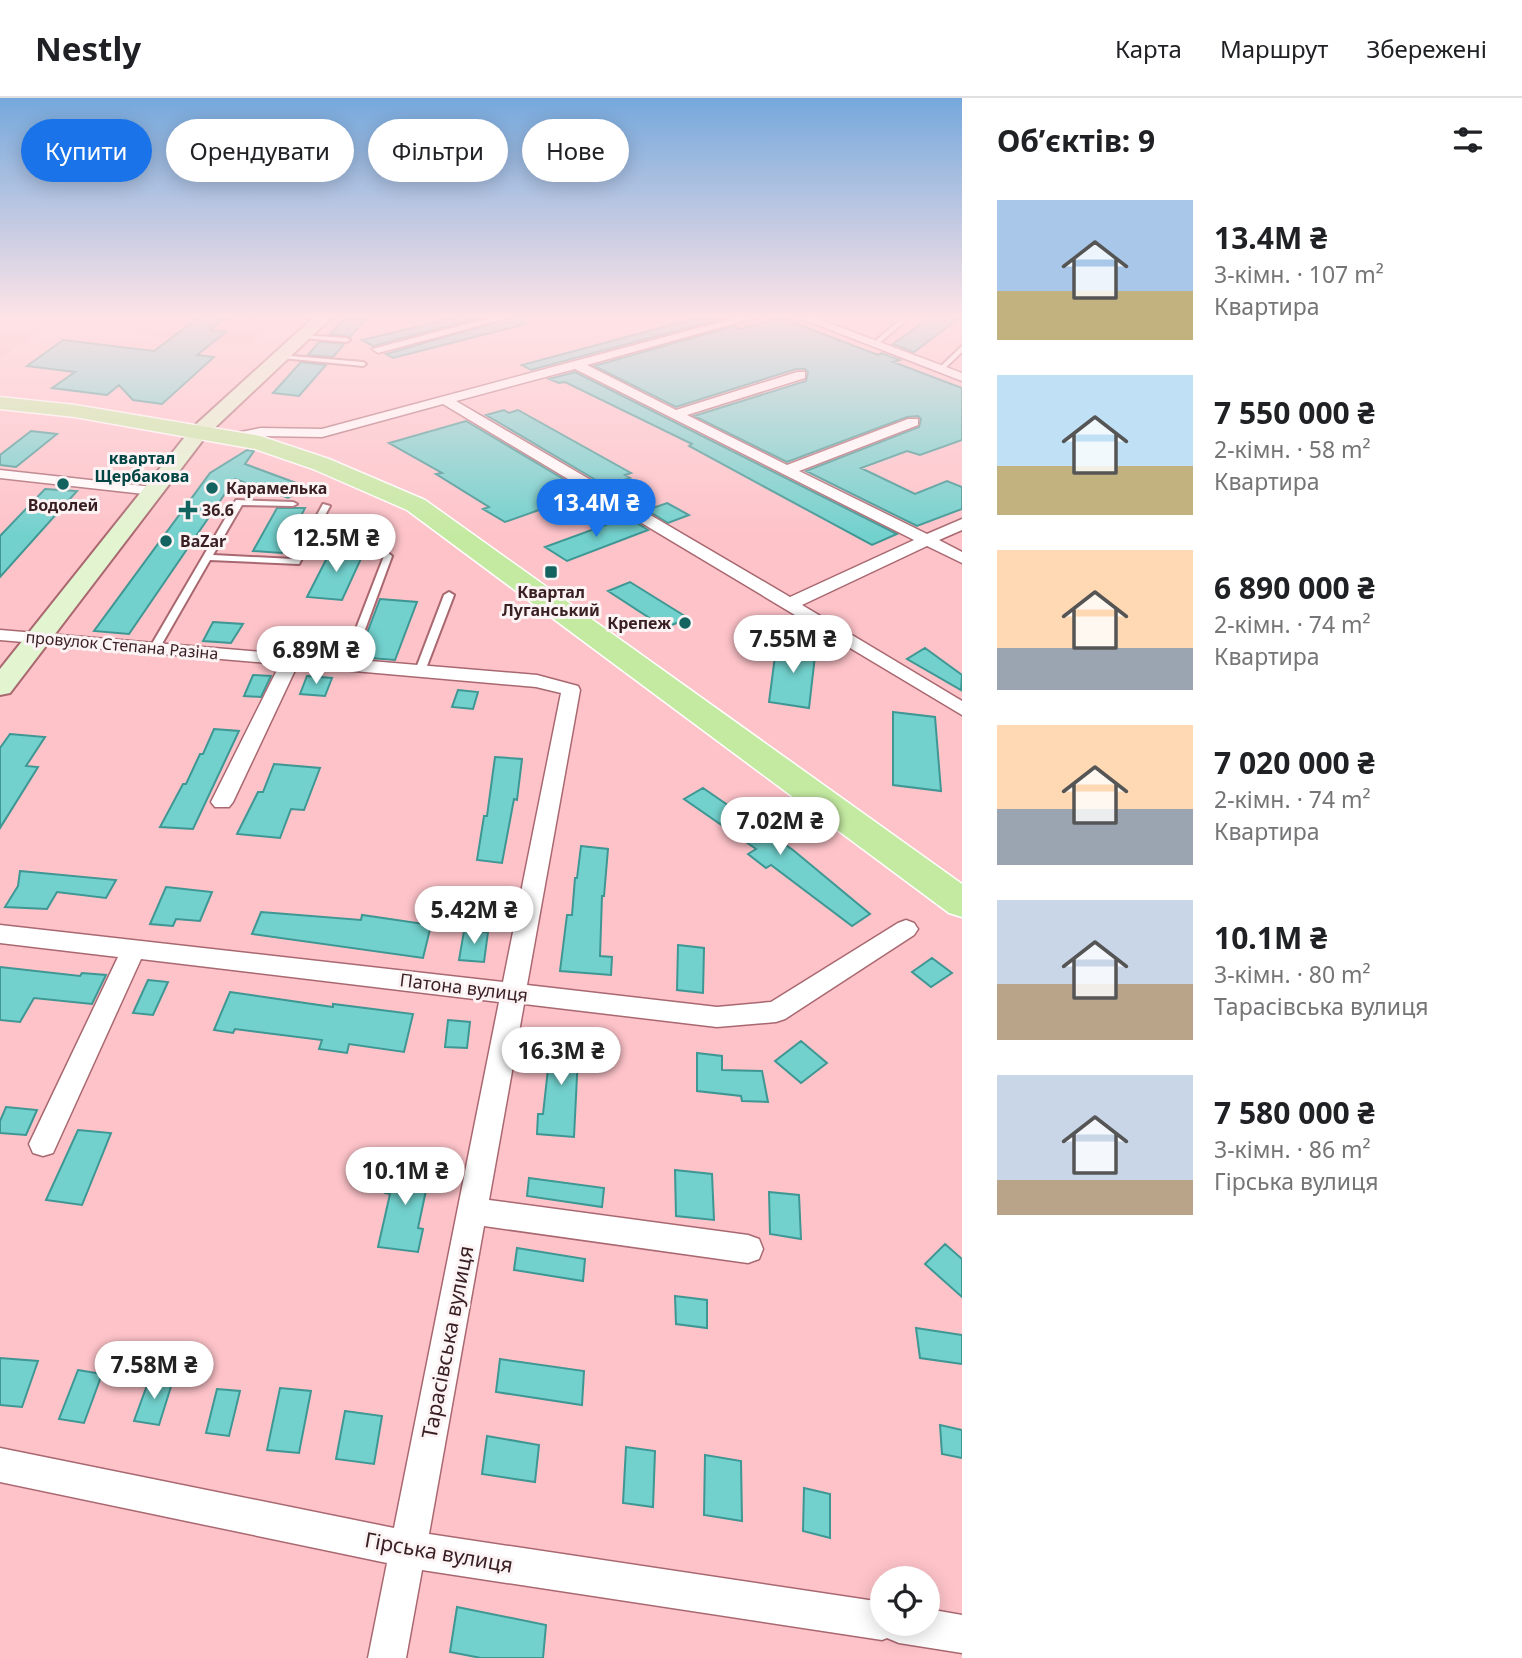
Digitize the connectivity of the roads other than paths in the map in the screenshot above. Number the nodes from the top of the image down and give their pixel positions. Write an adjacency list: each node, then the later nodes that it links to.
1 (244, 391): 9 (street)
2 (480, 391): 5 (street)
3 (629, 391): 7 (street)
4 (750, 391): 7 (street)
5 (445, 400): 10 (street); 22 (street)
6 (0, 403): 9 (main road)
7 (676, 414): 11 (street)
8 (913, 422): 11 (street)
9 (199, 432): 10 (main road); 13 (street)
10 (230, 438): 33 (main road)
11 (787, 470): 17 (street)
12 (0, 474): 13 (street)
13 (153, 491): 24 (street)
14 (293, 503): 19 (lane)
15 (326, 506): 19 (lane)
16 (962, 524): 17 (street)
17 (925, 540): 20 (street); 22 (street)
18 (388, 556): 27 (lane)
19 (207, 557): 25 (lane)
20 (962, 558)
21 (449, 595): 28 (lane)
22 (787, 605): 31 (street)
23 (0, 635): 24 (street, провулок Степана Разіна)
24 (40, 637): 25 (street, провулок Степана Разіна); 30 (street)
25 (154, 649): 26 (street, провулок Степана Разіна)
26 (291, 660): 27 (street, провулок Степана Разіна); 32 (street)
27 (347, 665): 28 (street, провулок Степана Разіна)
28 (420, 671): 29 (street, провулок Степана Разіна)
29 (537, 681): 37 (street, Тарасівська вулиця)
30 (0, 687)
31 (962, 709)
32 (222, 802)
33 (962, 904)
34 (906, 929): 37 (street, Патона вулиця)
35 (0, 934): 36 (street, Патона вулиця)
36 (134, 948): 37 (street, Патона вулиця); 38 (street)
37 (513, 993): 39 (street, Тарасівська вулиця)
38 (43, 1144)
39 (472, 1211): 40 (street); 42 (street, Тарасівська вулиця)
40 (748, 1249)
41 (0, 1465): 42 (street, Гірська вулиця)
42 (408, 1549): 43 (street, Гірська вулиця); 46 (street, Тарасівська вулиця)
43 (870, 1619)
44 (940, 1631): 45 (street)
45 (962, 1634)
46 (387, 1658)

